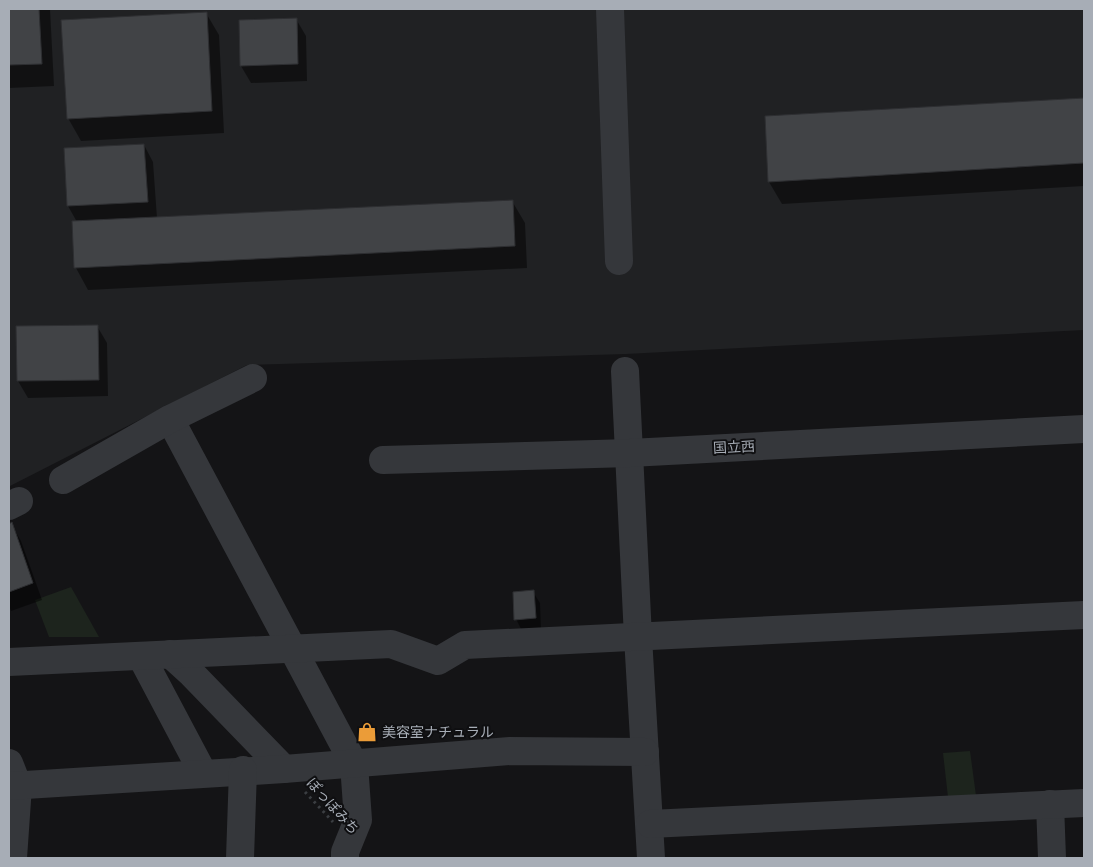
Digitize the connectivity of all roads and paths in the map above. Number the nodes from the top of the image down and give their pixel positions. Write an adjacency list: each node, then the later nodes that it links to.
1 (610, 9): 2 (street)
2 (619, 260)
3 (625, 371): 7 (street)
4 (253, 378): 5 (street)
5 (170, 419): 9 (street); 12 (street)
6 (1084, 429): 7 (street, 国立西)
7 (630, 453): 8 (street, 国立西); 11 (street)
8 (383, 460)
9 (63, 480)
10 (1084, 615): 11 (street)
11 (638, 638): 12 (street); 16 (street)
12 (293, 649): 13 (street); 17 (street)
13 (170, 654): 14 (street); 18 (street)
14 (141, 656): 15 (street); 20 (street)
15 (9, 662)
16 (645, 752): 17 (street); 24 (street)
17 (354, 764): 18 (street); 25 (street)
18 (284, 769): 19 (street); 25 (path, ぽっぽみち)
19 (243, 770): 20 (street); 27 (street)
20 (203, 773): 21 (street)
21 (12, 779): 26 (street)
22 (1084, 803): 23 (street)
23 (1050, 804): 24 (street); 29 (street)
24 (650, 824): 28 (street)
25 (347, 850)
26 (13, 858)
27 (240, 858)
28 (652, 858)
29 (1052, 858)

